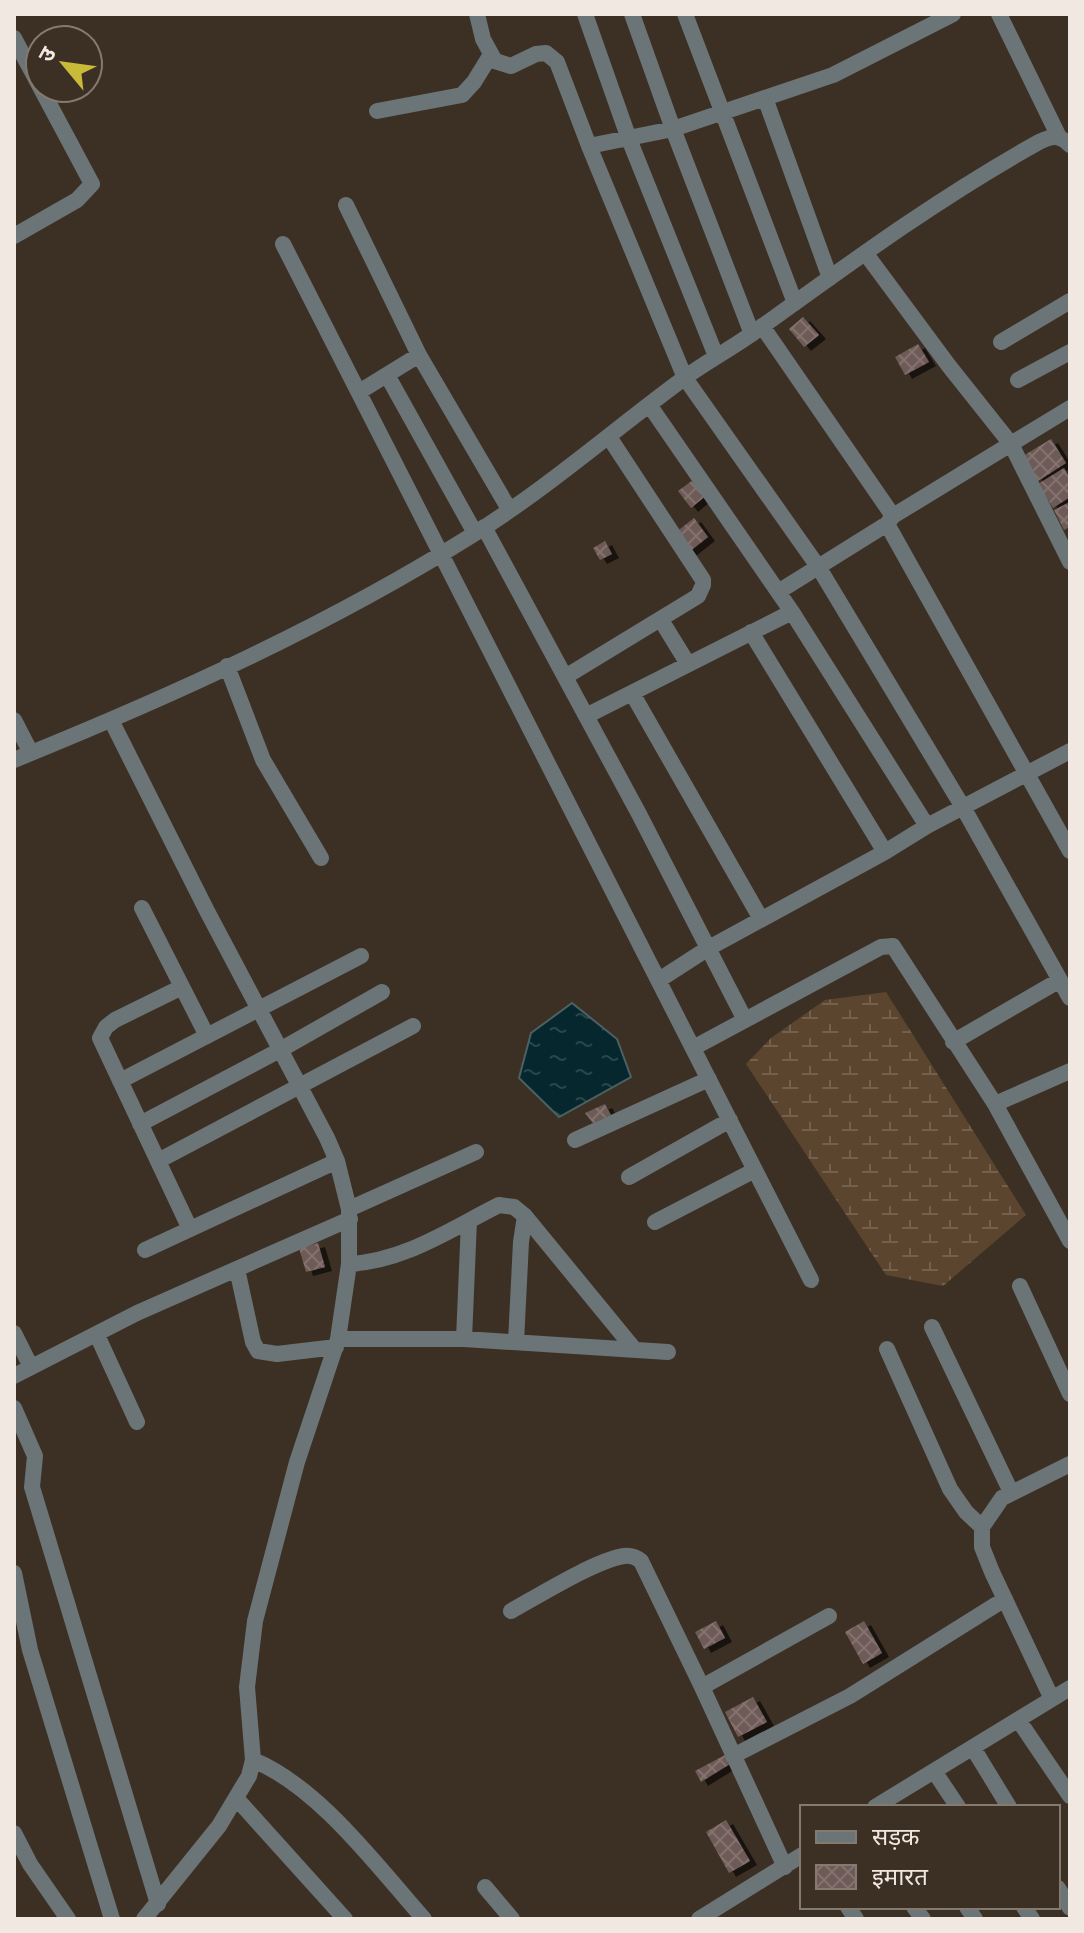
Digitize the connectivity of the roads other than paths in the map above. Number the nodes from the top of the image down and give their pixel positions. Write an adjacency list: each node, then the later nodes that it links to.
1 (477, 14): 8 (street)
2 (585, 14): 13 (street)
3 (632, 14): 12 (street)
4 (685, 14): 11 (street)
5 (953, 14): 9 (street)
6 (999, 14): 14 (street)
7 (14, 38): 17 (street)
8 (490, 56): 10 (street); 15 (street)
9 (765, 98): 11 (street); 20 (street)
10 (377, 111)
11 (723, 112): 12 (street); 22 (street)
12 (673, 129): 13 (street); 23 (street)
13 (629, 139): 15 (street); 27 (street)
14 (1065, 141): 19 (street)
15 (589, 146): 29 (street)
16 (346, 205): 26 (street)
17 (14, 236)
18 (283, 244): 31 (street)
19 (866, 254): 20 (street); 35 (street)
20 (830, 278): 22 (street)
21 (1070, 301): 24 (street)
22 (795, 303): 23 (street)
23 (757, 330): 27 (street); 37 (street)
24 (1001, 342)
25 (1070, 352): 30 (street)
26 (419, 355): 28 (street); 36 (street)
27 (716, 356): 29 (street)
28 (387, 375): 31 (street); 38 (street)
29 (685, 378): 32 (street); 41 (street)
30 (1018, 380)
31 (359, 392): 39 (street)
32 (650, 406): 34 (street); 42 (street)
33 (1070, 408): 35 (street)
34 (609, 437): 36 (street); 44 (street)
35 (1011, 444): 37 (street); 40 (street)
36 (509, 509): 38 (street)
37 (890, 520): 41 (street); 56 (street)
38 (480, 530): 39 (street); 48 (street)
39 (441, 553): 47 (street); 66 (street)
40 (1070, 562)
41 (819, 568): 42 (street); 57 (street)
42 (778, 592): 43 (street)
43 (792, 612): 45 (street); 58 (street)
44 (661, 620): 46 (street); 48 (street)
45 (751, 632): 46 (street); 60 (street)
46 (688, 664): 49 (street)
47 (227, 666): 52 (street); 61 (street)
48 (565, 677): 50 (street)
49 (632, 693): 50 (street); 63 (street)
50 (586, 716): 64 (street)
51 (14, 720): 54 (street)
52 (111, 720): 54 (street); 71 (street)
53 (1070, 751): 56 (street)
54 (31, 753): 55 (street)
55 (14, 760)
56 (1027, 774): 57 (street); 59 (street)
57 (964, 809): 58 (street); 67 (street)
58 (927, 826): 60 (street)
59 (1070, 851)
60 (885, 852): 63 (street)
61 (321, 858)
62 (142, 908): 68 (street)
63 (761, 919): 64 (street)
64 (707, 949): 66 (street); 72 (street)
65 (361, 956): 71 (street)
66 (659, 980): 76 (street)
67 (1060, 980): 70 (street); 75 (street)
68 (182, 987): 74 (street); 80 (street)
69 (382, 992): 77 (street)
70 (1070, 998)
71 (258, 1009): 74 (street); 77 (street)
72 (745, 1020): 75 (street); 76 (street)
73 (413, 1026): 81 (street)
74 (207, 1036): 80 (street)
75 (953, 1042): 82 (street)
76 (693, 1048): 79 (street)
77 (280, 1050): 81 (street); 84 (street)
78 (1070, 1071): 82 (street)
79 (709, 1079): 83 (street); 85 (street)
80 (120, 1081): 84 (street)
81 (299, 1087): 87 (street); 88 (street)
82 (995, 1104): 96 (street)
83 (730, 1120): 89 (street); 90 (street)
84 (140, 1124): 87 (street)
85 (575, 1140)
86 (476, 1152): 91 (street)
87 (158, 1161): 95 (street)
88 (337, 1161): 91 (street); 95 (street)
89 (755, 1170): 94 (street); 100 (street)
90 (629, 1177)
91 (350, 1214): 98 (street); 99 (street)
92 (525, 1216): 93 (street); 106 (street); 109 (street)
93 (469, 1221): 98 (street); 105 (street)
94 (655, 1222)
95 (190, 1229): 97 (street)
96 (1070, 1241)
97 (145, 1250)
98 (349, 1264): 107 (street)
99 (237, 1269): 104 (street); 107 (street)
100 (811, 1280)
101 (1020, 1286): 113 (street)
102 (932, 1327): 117 (street)
103 (14, 1333): 111 (street)
104 (97, 1335): 111 (street); 115 (street)
105 (464, 1339): 106 (street); 107 (street)
106 (516, 1342): 109 (street)
107 (337, 1343): 129 (street)
108 (887, 1349): 118 (street)
109 (635, 1350): 110 (street)
110 (668, 1352)
111 (31, 1367): 112 (street)
112 (14, 1376)
113 (1070, 1394)
114 (14, 1408): 140 (street)
115 (137, 1422)
116 (1070, 1464): 117 (street)
117 (1011, 1492): 118 (street)
118 (982, 1527): 120 (street)
119 (14, 1573): 142 (street)
120 (1005, 1599): 125 (street); 128 (street)
121 (511, 1611): 123 (street)
122 (829, 1616): 123 (street)
123 (702, 1687): 128 (street)
124 (1070, 1688): 125 (street)
125 (1052, 1699): 126 (street)
126 (1019, 1721): 127 (street); 131 (street)
127 (973, 1748): 130 (street); 135 (street)
128 (733, 1756): 138 (street)
129 (253, 1760): 132 (street); 145 (street)
130 (934, 1771): 133 (street); 134 (street)
131 (1070, 1796)
132 (236, 1798): 140 (street); 144 (street)
133 (898, 1801)
134 (957, 1805)
135 (1008, 1805)
136 (14, 1833): 141 (street)
137 (800, 1856): 138 (street)
138 (785, 1867): 147 (street)
139 (485, 1887): 146 (street)
140 (158, 1904): 143 (street)
141 (68, 1919)
142 (112, 1919)
143 (144, 1919)
144 (345, 1919)
145 (424, 1919)
146 (512, 1919)
147 (699, 1919)

